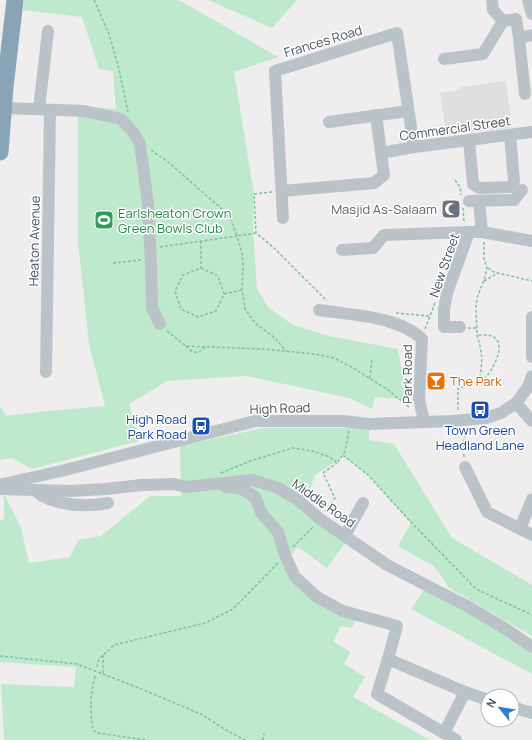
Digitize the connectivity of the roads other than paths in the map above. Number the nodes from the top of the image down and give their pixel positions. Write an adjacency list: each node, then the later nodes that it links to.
1 (15, 0): 11 (highway)
2 (492, 0): 5 (street)
3 (528, 0): 4 (street)
4 (532, 14)
5 (503, 21): 8 (street); 9 (street)
6 (48, 32): 12 (street, Heaton Avenue)
7 (532, 35): 8 (street)
8 (519, 38): 10 (street)
9 (444, 59)
10 (525, 94)
11 (4, 108): 12 (street); 20 (highway)
12 (45, 109): 31 (street); 34 (street, Heaton Avenue)
13 (408, 111): 14 (street); 19 (street, Frances Road); 23 (street, Frances Road)
14 (376, 115): 15 (street); 21 (street)
15 (329, 122)
16 (532, 132): 17 (street, Commercial Street)
17 (510, 135): 18 (street, Commercial Street); 18 (street)
18 (470, 140): 19 (street, Commercial Street)
19 (414, 147): 21 (street, Commercial Street)
20 (0, 152)
21 (381, 153): 23 (street)
22 (522, 190): 26 (street)
23 (282, 191): 24 (street, Frances Road)
24 (283, 218)
25 (464, 232): 26 (street, New Street); 28 (street); 32 (street, New Street)
26 (482, 232): 27 (street, New Street)
27 (532, 241)
28 (342, 250)
29 (323, 306): 37 (street, Park Road)
30 (532, 318): 33 (street)
31 (160, 324)
32 (460, 327)
33 (532, 351)
34 (46, 372)
35 (532, 376): 36 (street)
36 (516, 403): 37 (street, High Road); 38 (street)
37 (423, 416): 40 (street, High Road)
38 (532, 420)
39 (465, 467): 47 (street)
40 (0, 485)
41 (186, 486): 43 (street, Middle Road); 48 (street, Middle Road); 51 (street)
42 (0, 489): 43 (street, Middle Road)
43 (36, 490): 45 (street)
44 (532, 499): 47 (street)
45 (108, 503)
46 (363, 503): 48 (street)
47 (520, 529): 49 (street)
48 (345, 535): 50 (street, Middle Road)
49 (532, 535)
50 (532, 647)
51 (388, 659): 52 (street); 56 (street)
52 (465, 692): 53 (street); 56 (street)
53 (480, 697)
54 (520, 709): 55 (street)
55 (532, 713)
56 (444, 733): 57 (street)
57 (456, 740)

